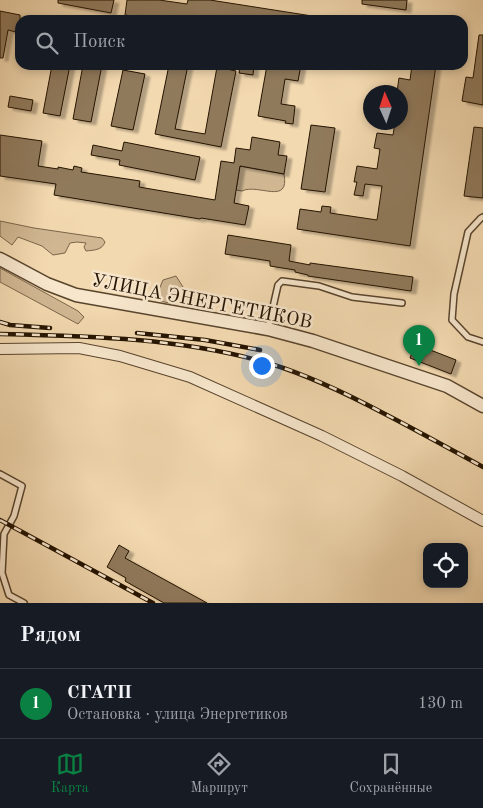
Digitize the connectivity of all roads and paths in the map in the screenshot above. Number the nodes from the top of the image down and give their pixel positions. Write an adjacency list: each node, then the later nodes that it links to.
1 (483, 218): 5 (lane)
2 (0, 259): 4 (street, УЛИЦА ЭНЕРГЕТИКОВ)
3 (402, 303): 4 (lane)
4 (268, 329): 7 (street, УЛИЦА ЭНЕРГЕТИКОВ)
5 (483, 342)
6 (0, 349): 9 (street)
7 (482, 402)
8 (0, 474): 10 (lane)
9 (483, 521)
10 (24, 603)

